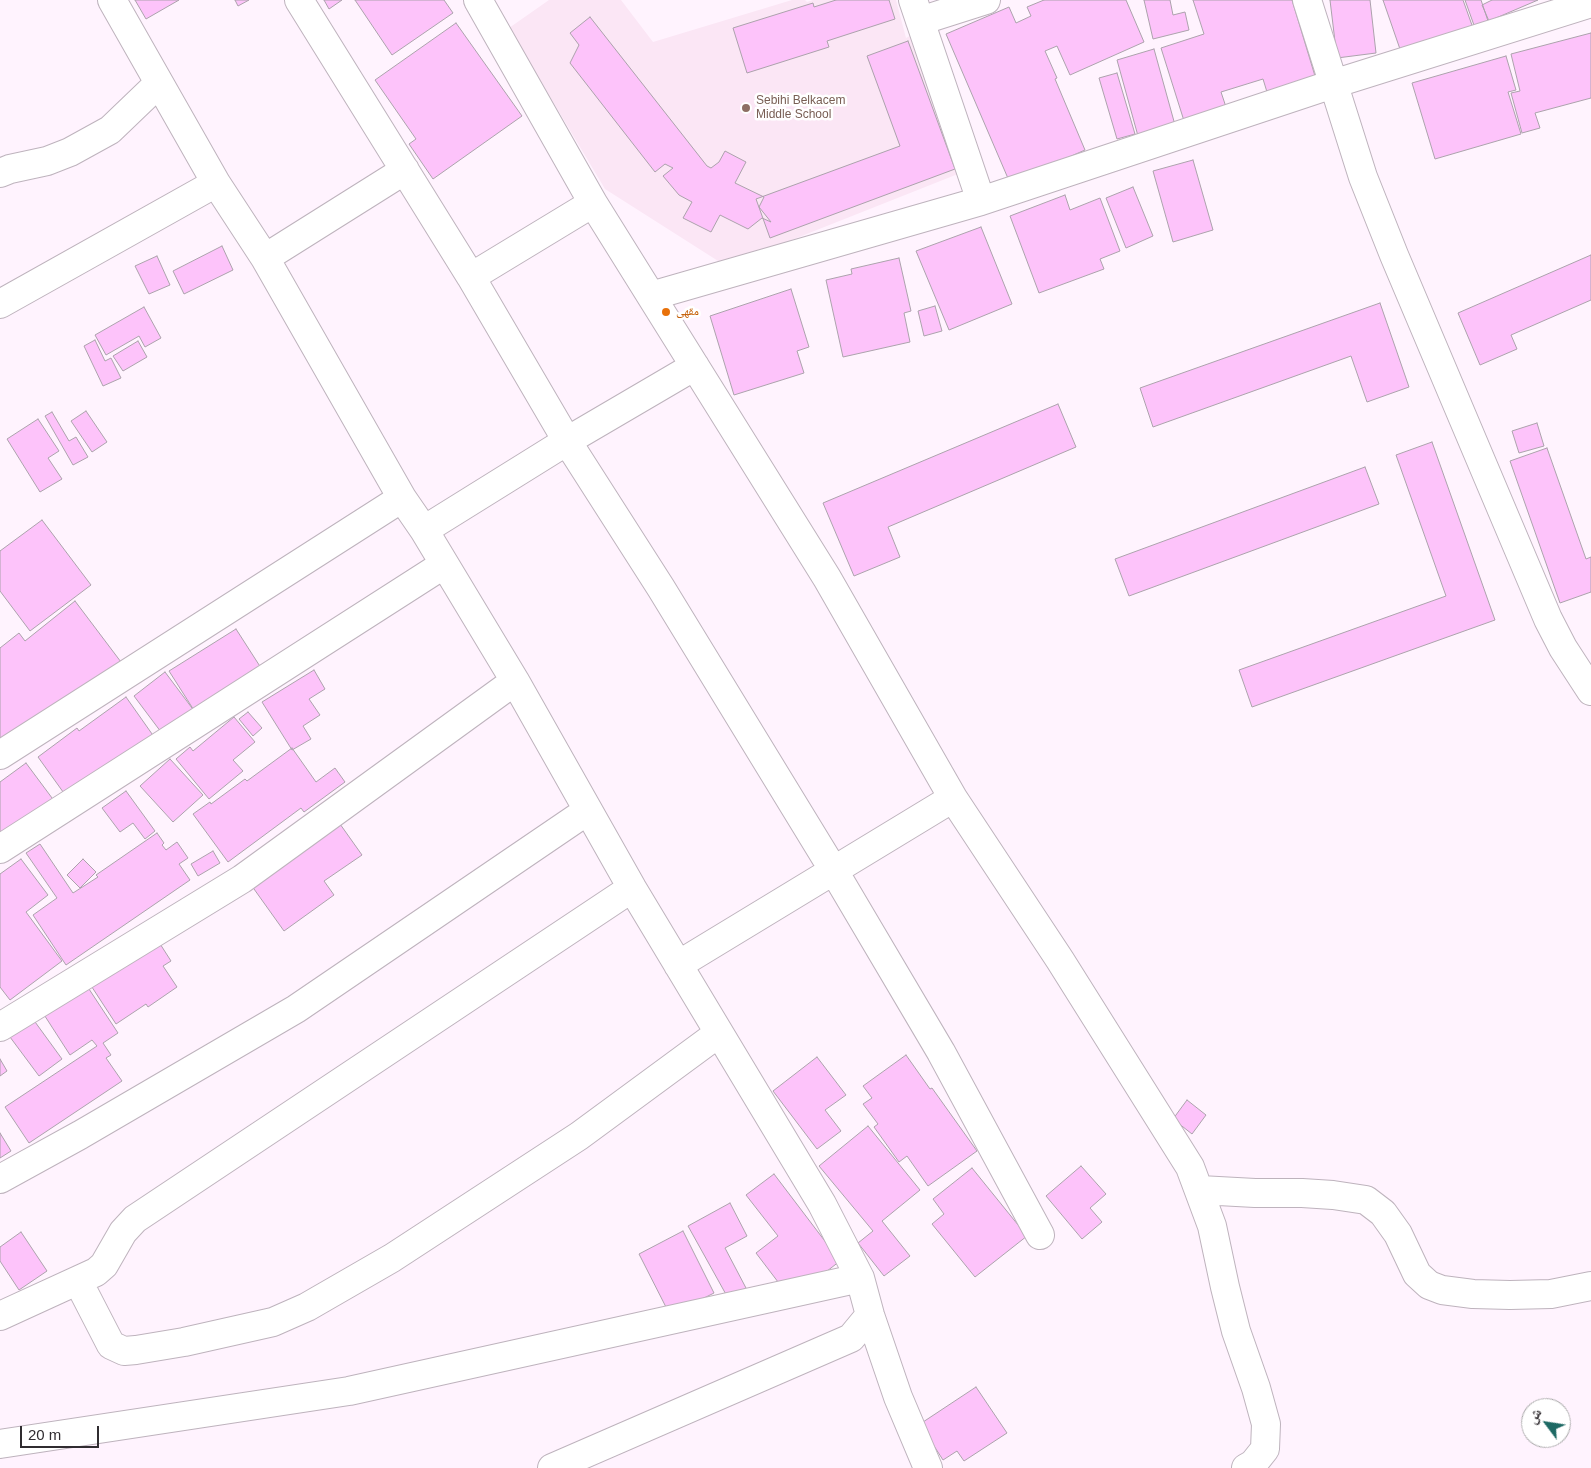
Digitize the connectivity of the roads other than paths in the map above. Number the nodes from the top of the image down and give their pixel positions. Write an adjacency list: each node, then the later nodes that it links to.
1 (112, 0): 8 (street)
2 (299, 0): 10 (street)
3 (478, 0): 14 (street)
4 (986, 0): 7 (street)
5 (1307, 0): 9 (street)
6 (1591, 3): 9 (street)
7 (916, 10): 13 (street)
8 (159, 83): 11 (street); 12 (street)
9 (1333, 84): 13 (street); 25 (street)
10 (405, 170): 15 (street); 16 (street)
11 (0, 172)
12 (216, 183): 15 (street); 18 (street)
13 (981, 201): 17 (street)
14 (593, 203): 16 (street); 17 (street)
15 (264, 258): 21 (street)
16 (470, 277): 20 (street)
17 (651, 296): 19 (street)
18 (0, 304)
19 (695, 366): 20 (street); 27 (street)
20 (567, 441): 22 (street); 30 (street)
21 (402, 498): 22 (street); 26 (street)
22 (424, 530): 23 (street)
23 (443, 565): 24 (street); 29 (street)
24 (515, 682): 28 (street); 33 (street)
25 (1591, 691)
26 (0, 755)
27 (953, 798): 30 (street); 36 (street)
28 (587, 810): 31 (street); 35 (street)
29 (0, 849)
30 (834, 871): 32 (street); 37 (street)
31 (632, 888): 32 (street); 39 (street)
32 (678, 965): 34 (street)
33 (0, 1027)
34 (719, 1033): 38 (street); 39 (street)
35 (0, 1179)
36 (1200, 1190): 40 (street); 47 (street)
37 (1040, 1235)
38 (860, 1278): 41 (street); 43 (street)
39 (78, 1281): 42 (street)
40 (1591, 1286)
41 (870, 1315): 44 (street); 46 (street)
42 (0, 1316)
43 (0, 1444)
44 (586, 1460): 45 (street)
45 (552, 1468)
46 (928, 1468)
47 (1246, 1468)

